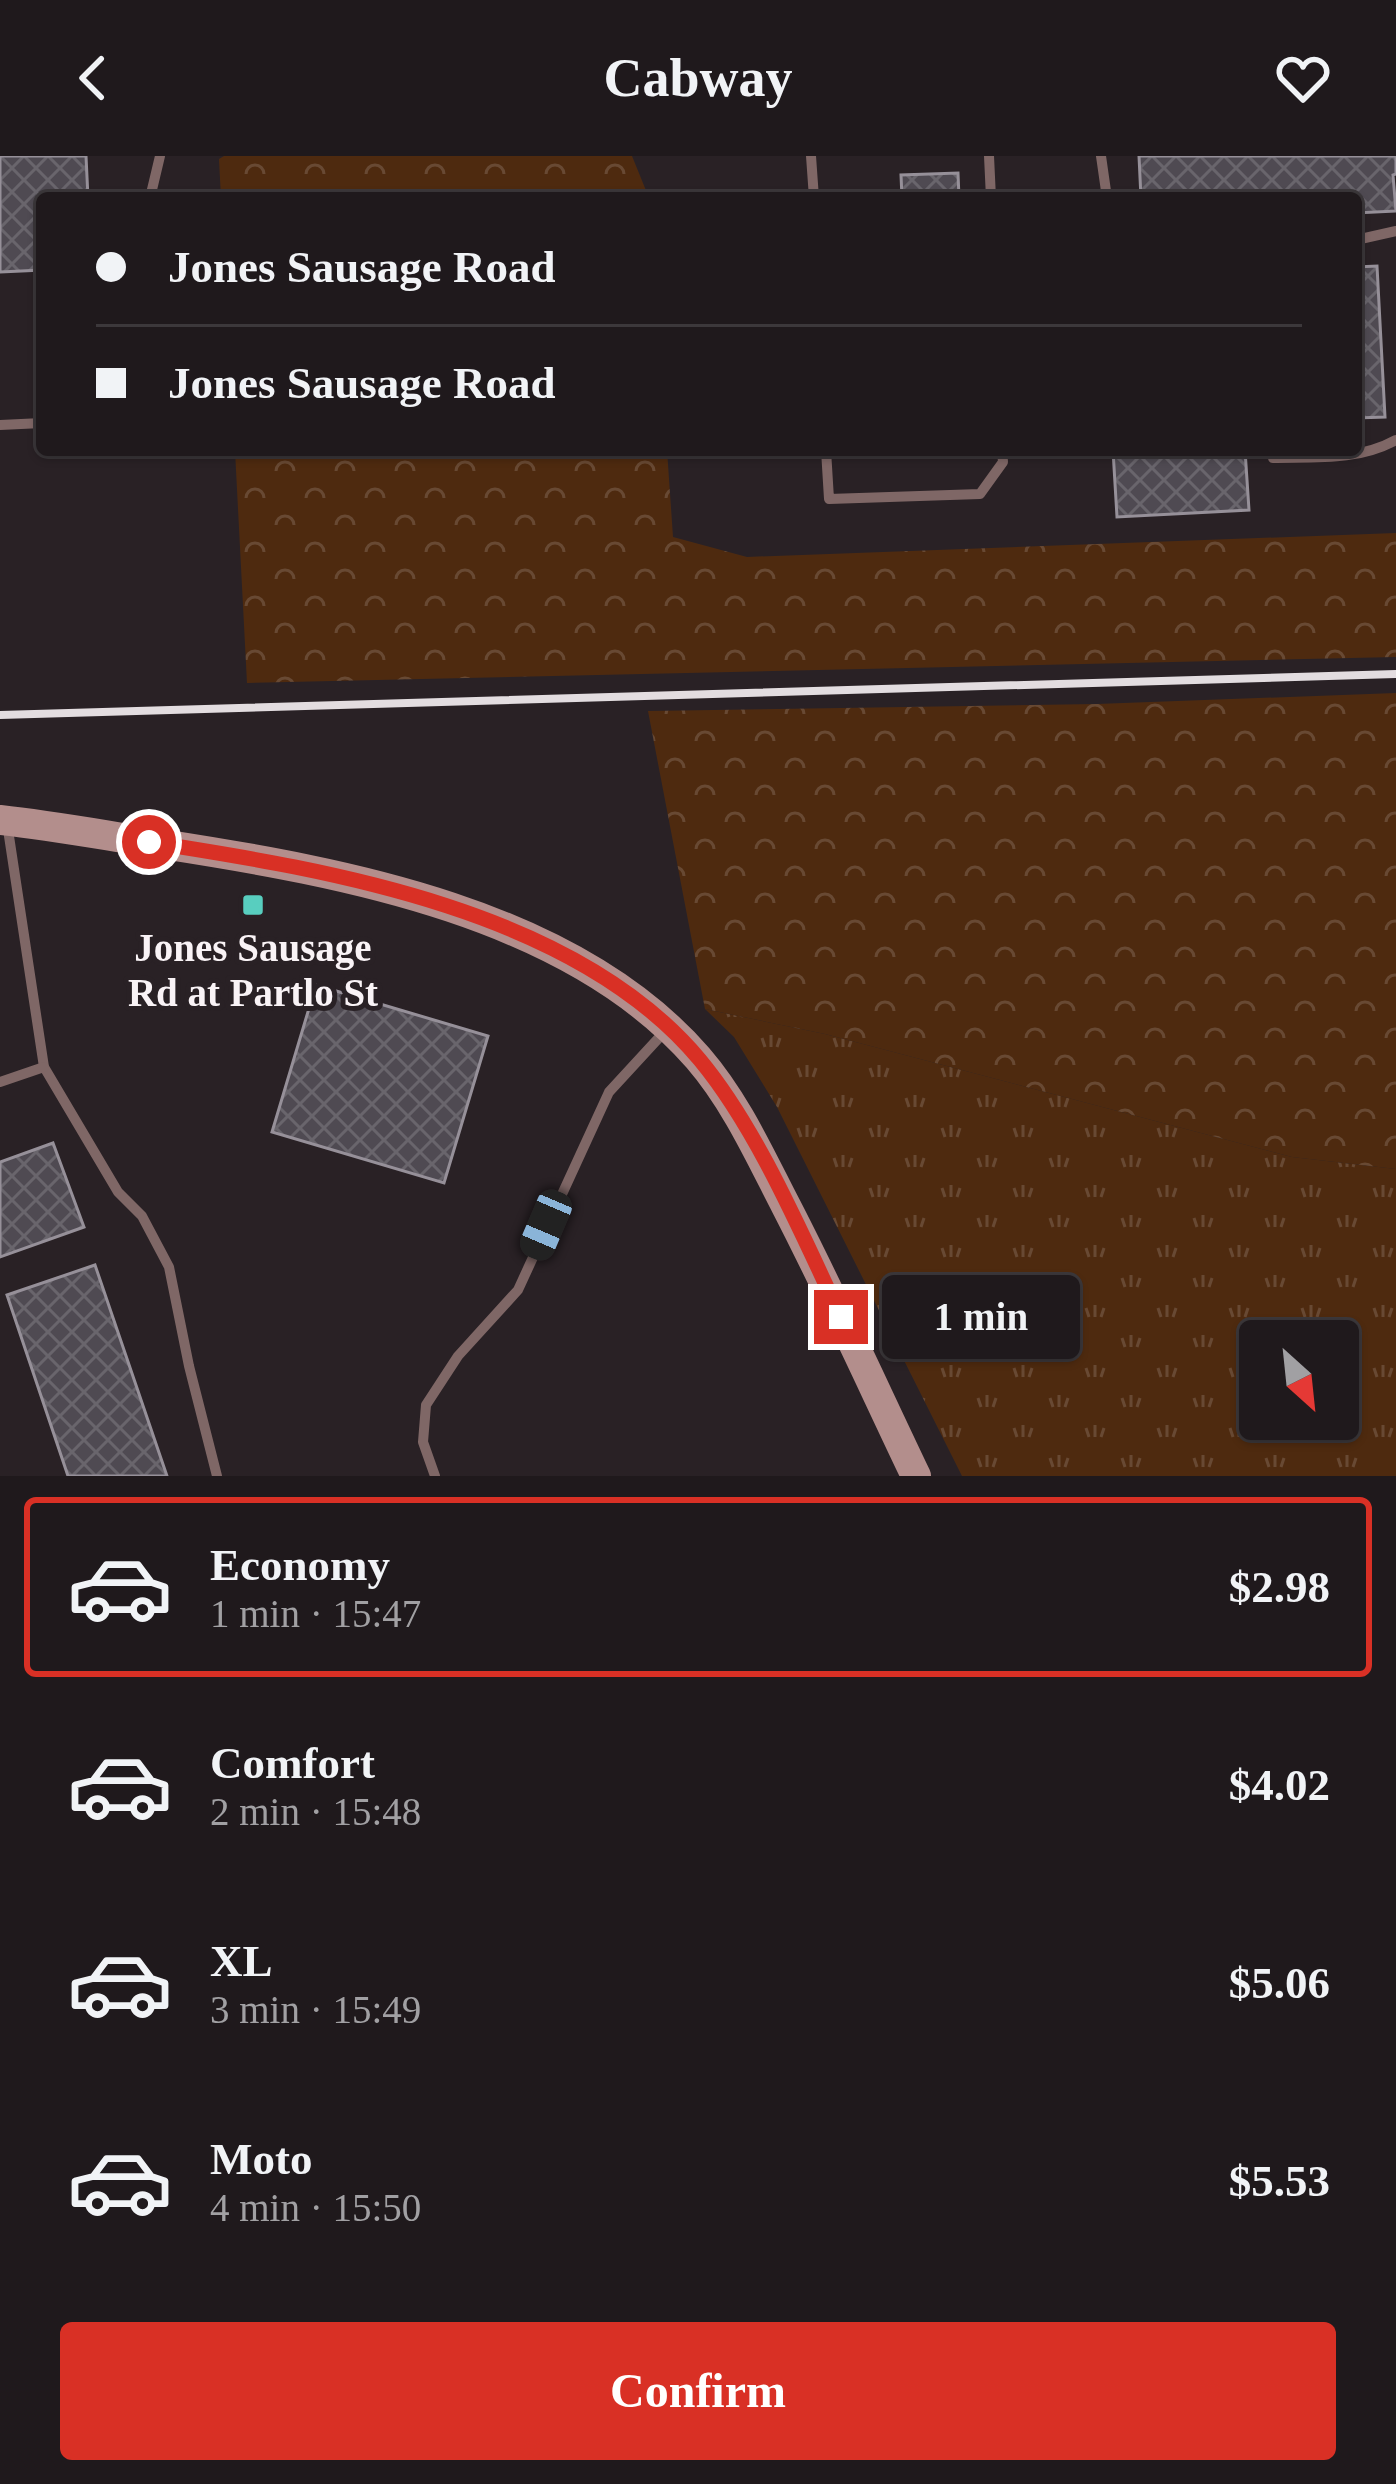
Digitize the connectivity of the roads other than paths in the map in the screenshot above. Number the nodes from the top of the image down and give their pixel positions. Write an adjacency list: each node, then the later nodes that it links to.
1 (160, 156): 5 (lane)
2 (812, 156): 6 (lane)
3 (989, 156): 7 (lane)
4 (1101, 156): 8 (lane)
5 (151, 192)
6 (814, 192)
7 (991, 192)
8 (1107, 192)
9 (1396, 231): 10 (lane)
10 (1362, 240)
11 (36, 423): 12 (lane)
12 (0, 425)
13 (1396, 440): 14 (lane)
14 (1362, 454)
15 (826, 456): 16 (lane)
16 (1003, 456)
17 (1273, 456): 18 (lane)
18 (1352, 456)
19 (3, 820): 20 (main road); 21 (lane)
20 (668, 1028): 24 (lane); 25 (main road)
21 (44, 1067): 22 (lane); 23 (lane)
22 (0, 1082)
23 (217, 1476)
24 (435, 1476)
25 (916, 1476)

